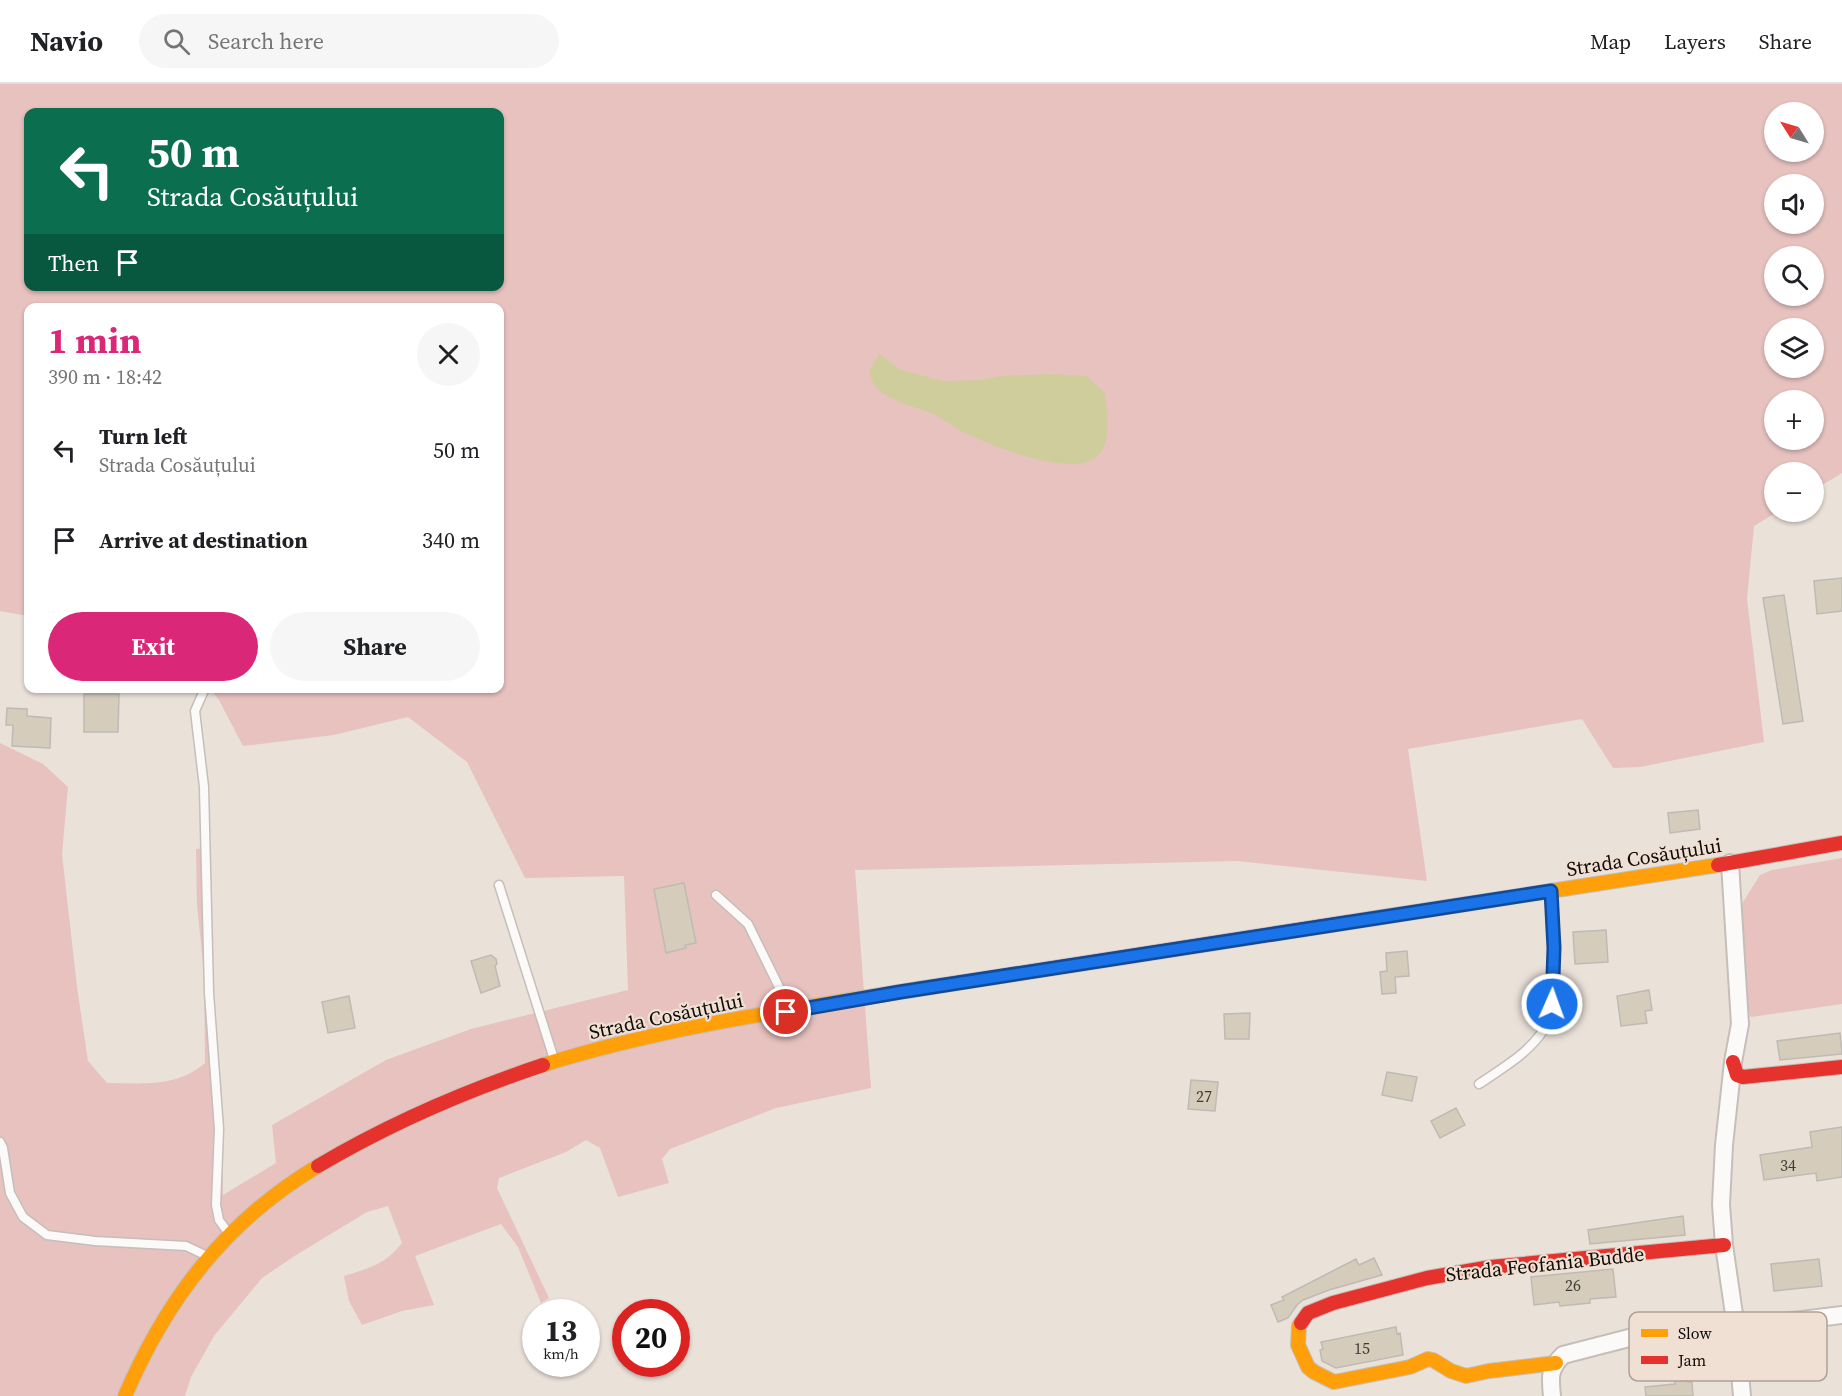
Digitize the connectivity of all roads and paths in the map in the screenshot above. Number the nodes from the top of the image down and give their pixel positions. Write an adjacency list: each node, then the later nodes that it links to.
1 (203, 693): 13 (lane)
2 (1842, 843): 3 (main road, Strada Cosăuțului)
3 (1730, 863): 5 (main road, Strada Cosăuțului); 9 (street)
4 (499, 885): 8 (lane)
5 (1551, 891): 7 (main road, Strada Cosăuțului); 11 (lane)
6 (716, 895): 7 (lane)
7 (786, 1012): 8 (main road, Strada Cosăuțului)
8 (555, 1062): 13 (main road, Strada Cosăuțului)
9 (1733, 1062): 10 (main road); 14 (street)
10 (1842, 1066)
11 (1479, 1084)
12 (0, 1142): 15 (lane)
13 (230, 1235): 15 (main road, Strada Cosăuțului)
14 (1724, 1245): 16 (street); 20 (main road, Strada Feofania Budde)
15 (208, 1257): 22 (main road, Strada Cosăuțului)
16 (1734, 1312)
17 (1842, 1315): 18 (street)
18 (1827, 1317)
19 (1629, 1338): 20 (street)
20 (1556, 1363): 23 (street)
21 (1741, 1381): 24 (street)
22 (125, 1396)
23 (1552, 1396)
24 (1742, 1396)

